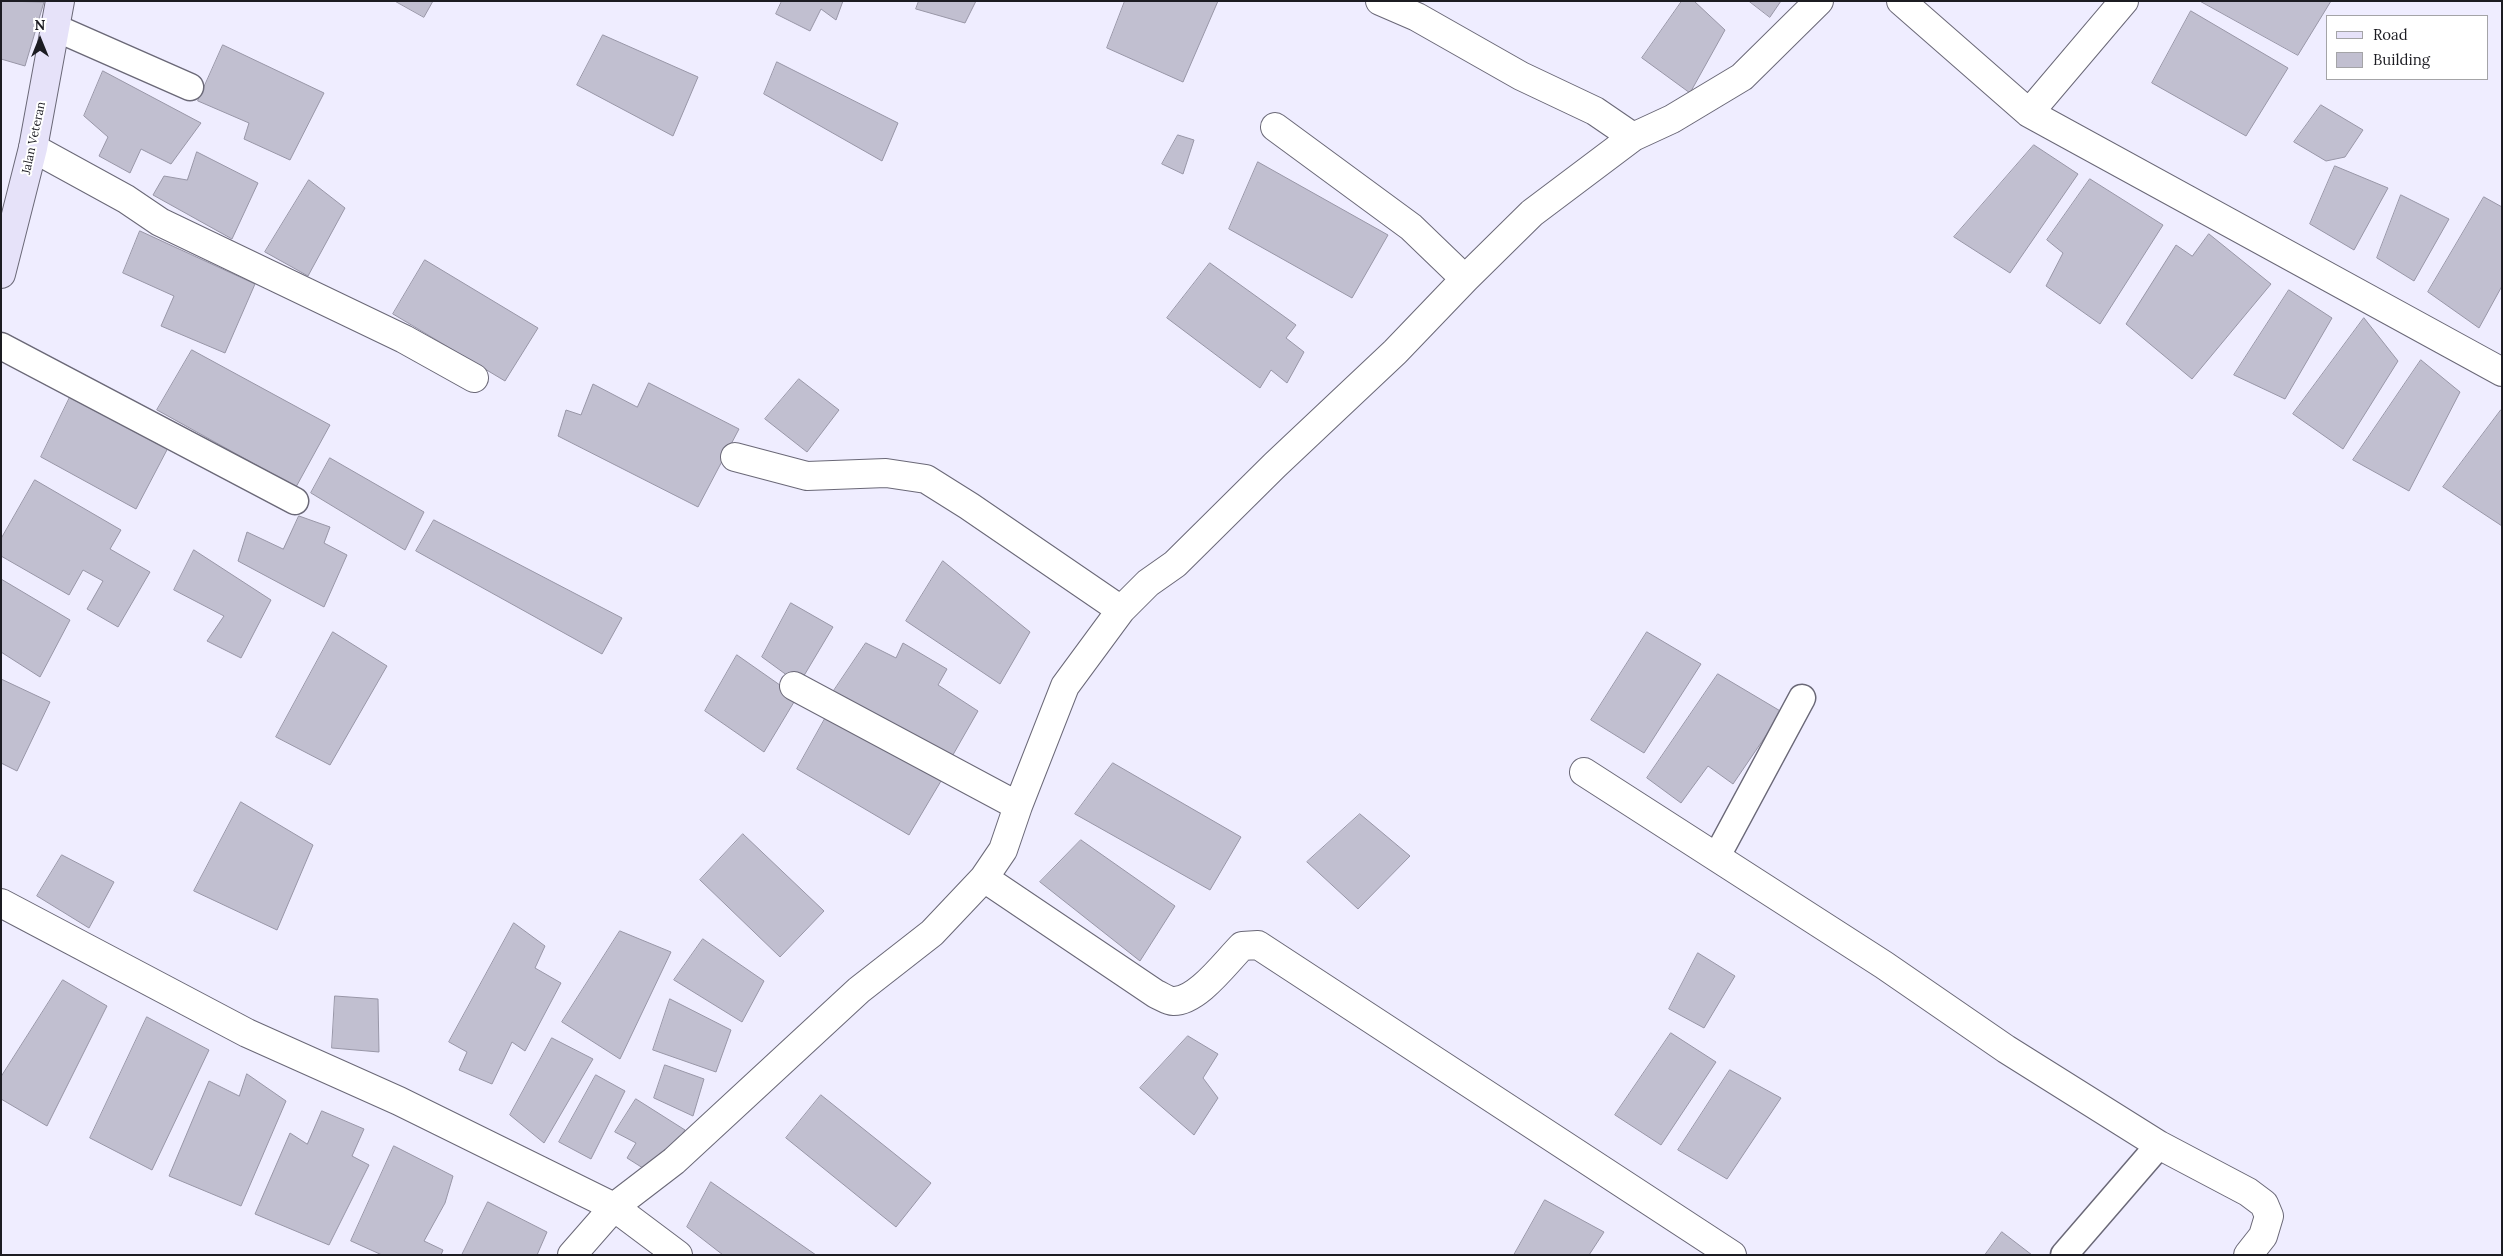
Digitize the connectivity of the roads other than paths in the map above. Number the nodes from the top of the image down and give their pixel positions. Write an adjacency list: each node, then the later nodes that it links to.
1 (60, 1): 6 (street, Jalan Veteran)
2 (1380, 1): 10 (street)
3 (1819, 1): 10 (street)
4 (1901, 1): 8 (street)
5 (2124, 1): 8 (street)
6 (56, 28): 7 (lane); 11 (street, Jalan Veteran)
7 (190, 88)
8 (2029, 113): 15 (street)
9 (1275, 127): 13 (street)
10 (1633, 137): 13 (street)
11 (33, 148): 12 (street, Jalan Veteran); 16 (street)
12 (1, 274)
13 (1464, 278): 19 (street)
14 (1, 346): 18 (lane)
15 (2502, 372)
16 (474, 378)
17 (735, 457): 19 (street)
18 (295, 501)
19 (1121, 610): 23 (street)
20 (794, 686): 23 (street)
21 (1802, 698): 24 (lane)
22 (1584, 772): 24 (street)
23 (1018, 806): 25 (street)
24 (1716, 856): 27 (street)
25 (984, 878): 28 (street); 31 (street)
26 (1, 903): 28 (street)
27 (2160, 1145): 32 (lane); 33 (street)
28 (614, 1207): 29 (street); 30 (street)
29 (572, 1255)
30 (678, 1255)
31 (1732, 1255)
32 (2064, 1255)
33 (2248, 1255)

